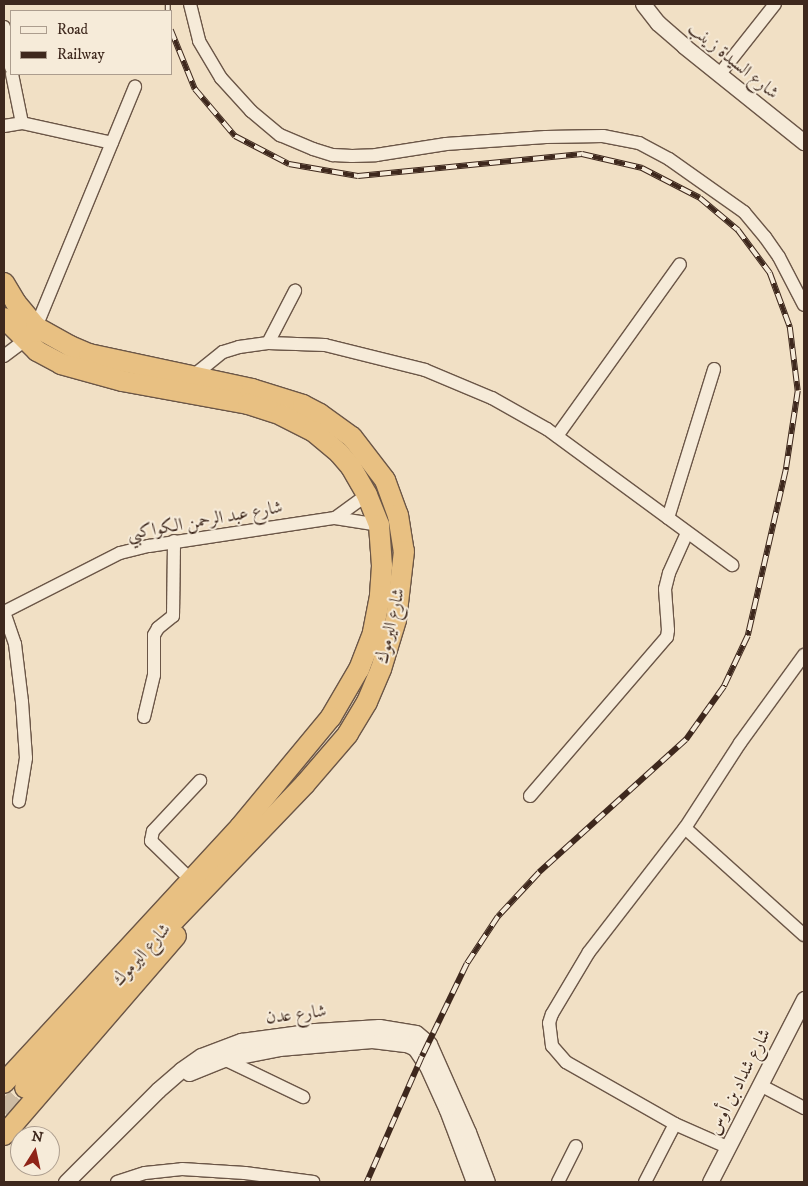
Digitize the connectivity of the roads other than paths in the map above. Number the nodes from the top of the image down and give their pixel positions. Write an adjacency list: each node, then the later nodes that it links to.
1 (190, 4): 16 (street)
2 (643, 4): 7 (street, شارع السيدة زينب)
3 (775, 4): 7 (street)
4 (4, 27): 5 (street)
5 (10, 62)
6 (12, 75): 9 (street)
7 (718, 75): 11 (street, شارع السيدة زينب)
8 (135, 87): 12 (street)
9 (22, 123): 10 (street); 12 (street)
10 (4, 126)
11 (804, 142)
12 (112, 144): 18 (street)
13 (680, 264): 23 (street)
14 (4, 283): 18 (highway, شارع اليرموك)
15 (295, 291): 19 (street)
16 (804, 305)
17 (4, 318): 18 (highway, شارع اليرموك)
18 (30, 333): 20 (street); 22 (highway, شارع اليرموك); 24 (highway, شارع اليرموك)
19 (268, 343): 22 (street); 23 (street)
20 (4, 356)
21 (714, 369): 26 (street)
22 (193, 376): 38 (highway, شارع اليرموك)
23 (557, 436): 26 (street)
24 (367, 495): 25 (street, شارع عبد الرحمن الكواكبي); 27 (highway, شارع اليرموك)
25 (335, 518): 27 (street, شارع عبد الرحمن الكواكبي); 29 (street, شارع عبد الرحمن الكواكبي)
26 (668, 518): 28 (street)
27 (379, 525): 39 (highway, شارع اليرموك)
28 (687, 533): 30 (street); 35 (street)
29 (174, 541): 31 (street, شارع عبد الرحمن الكواكبي); 33 (street)
30 (732, 564)
31 (4, 612): 36 (street)
32 (804, 655): 37 (street)
33 (144, 717)
34 (200, 781): 39 (street)
35 (530, 796)
36 (19, 800)
37 (685, 828): 40 (street); 49 (street)
38 (232, 862): 45 (highway, شارع اليرموك); 48 (highway)
39 (191, 880): 43 (highway, شارع اليرموك)
40 (804, 935)
41 (804, 998): 44 (street, شارع شداد بن أوس)
42 (224, 1059): 46 (street); 53 (street, شارع عدن); 55 (street, شارع عدن)
43 (4, 1083)
44 (760, 1085): 47 (street); 51 (street, شارع شداد بن أوس)
45 (25, 1088)
46 (302, 1096)
47 (804, 1108)
48 (7, 1124)
49 (675, 1124): 51 (street); 59 (street)
50 (576, 1146): 58 (street)
51 (727, 1148): 60 (street, شارع شداد بن أوس)
52 (243, 1178): 56 (street); 57 (street)
53 (478, 1180): 54 (street, شارع عدن)
54 (66, 1182)
55 (74, 1182)
56 (117, 1182)
57 (313, 1182)
58 (558, 1182)
59 (645, 1182)
60 (710, 1182)

